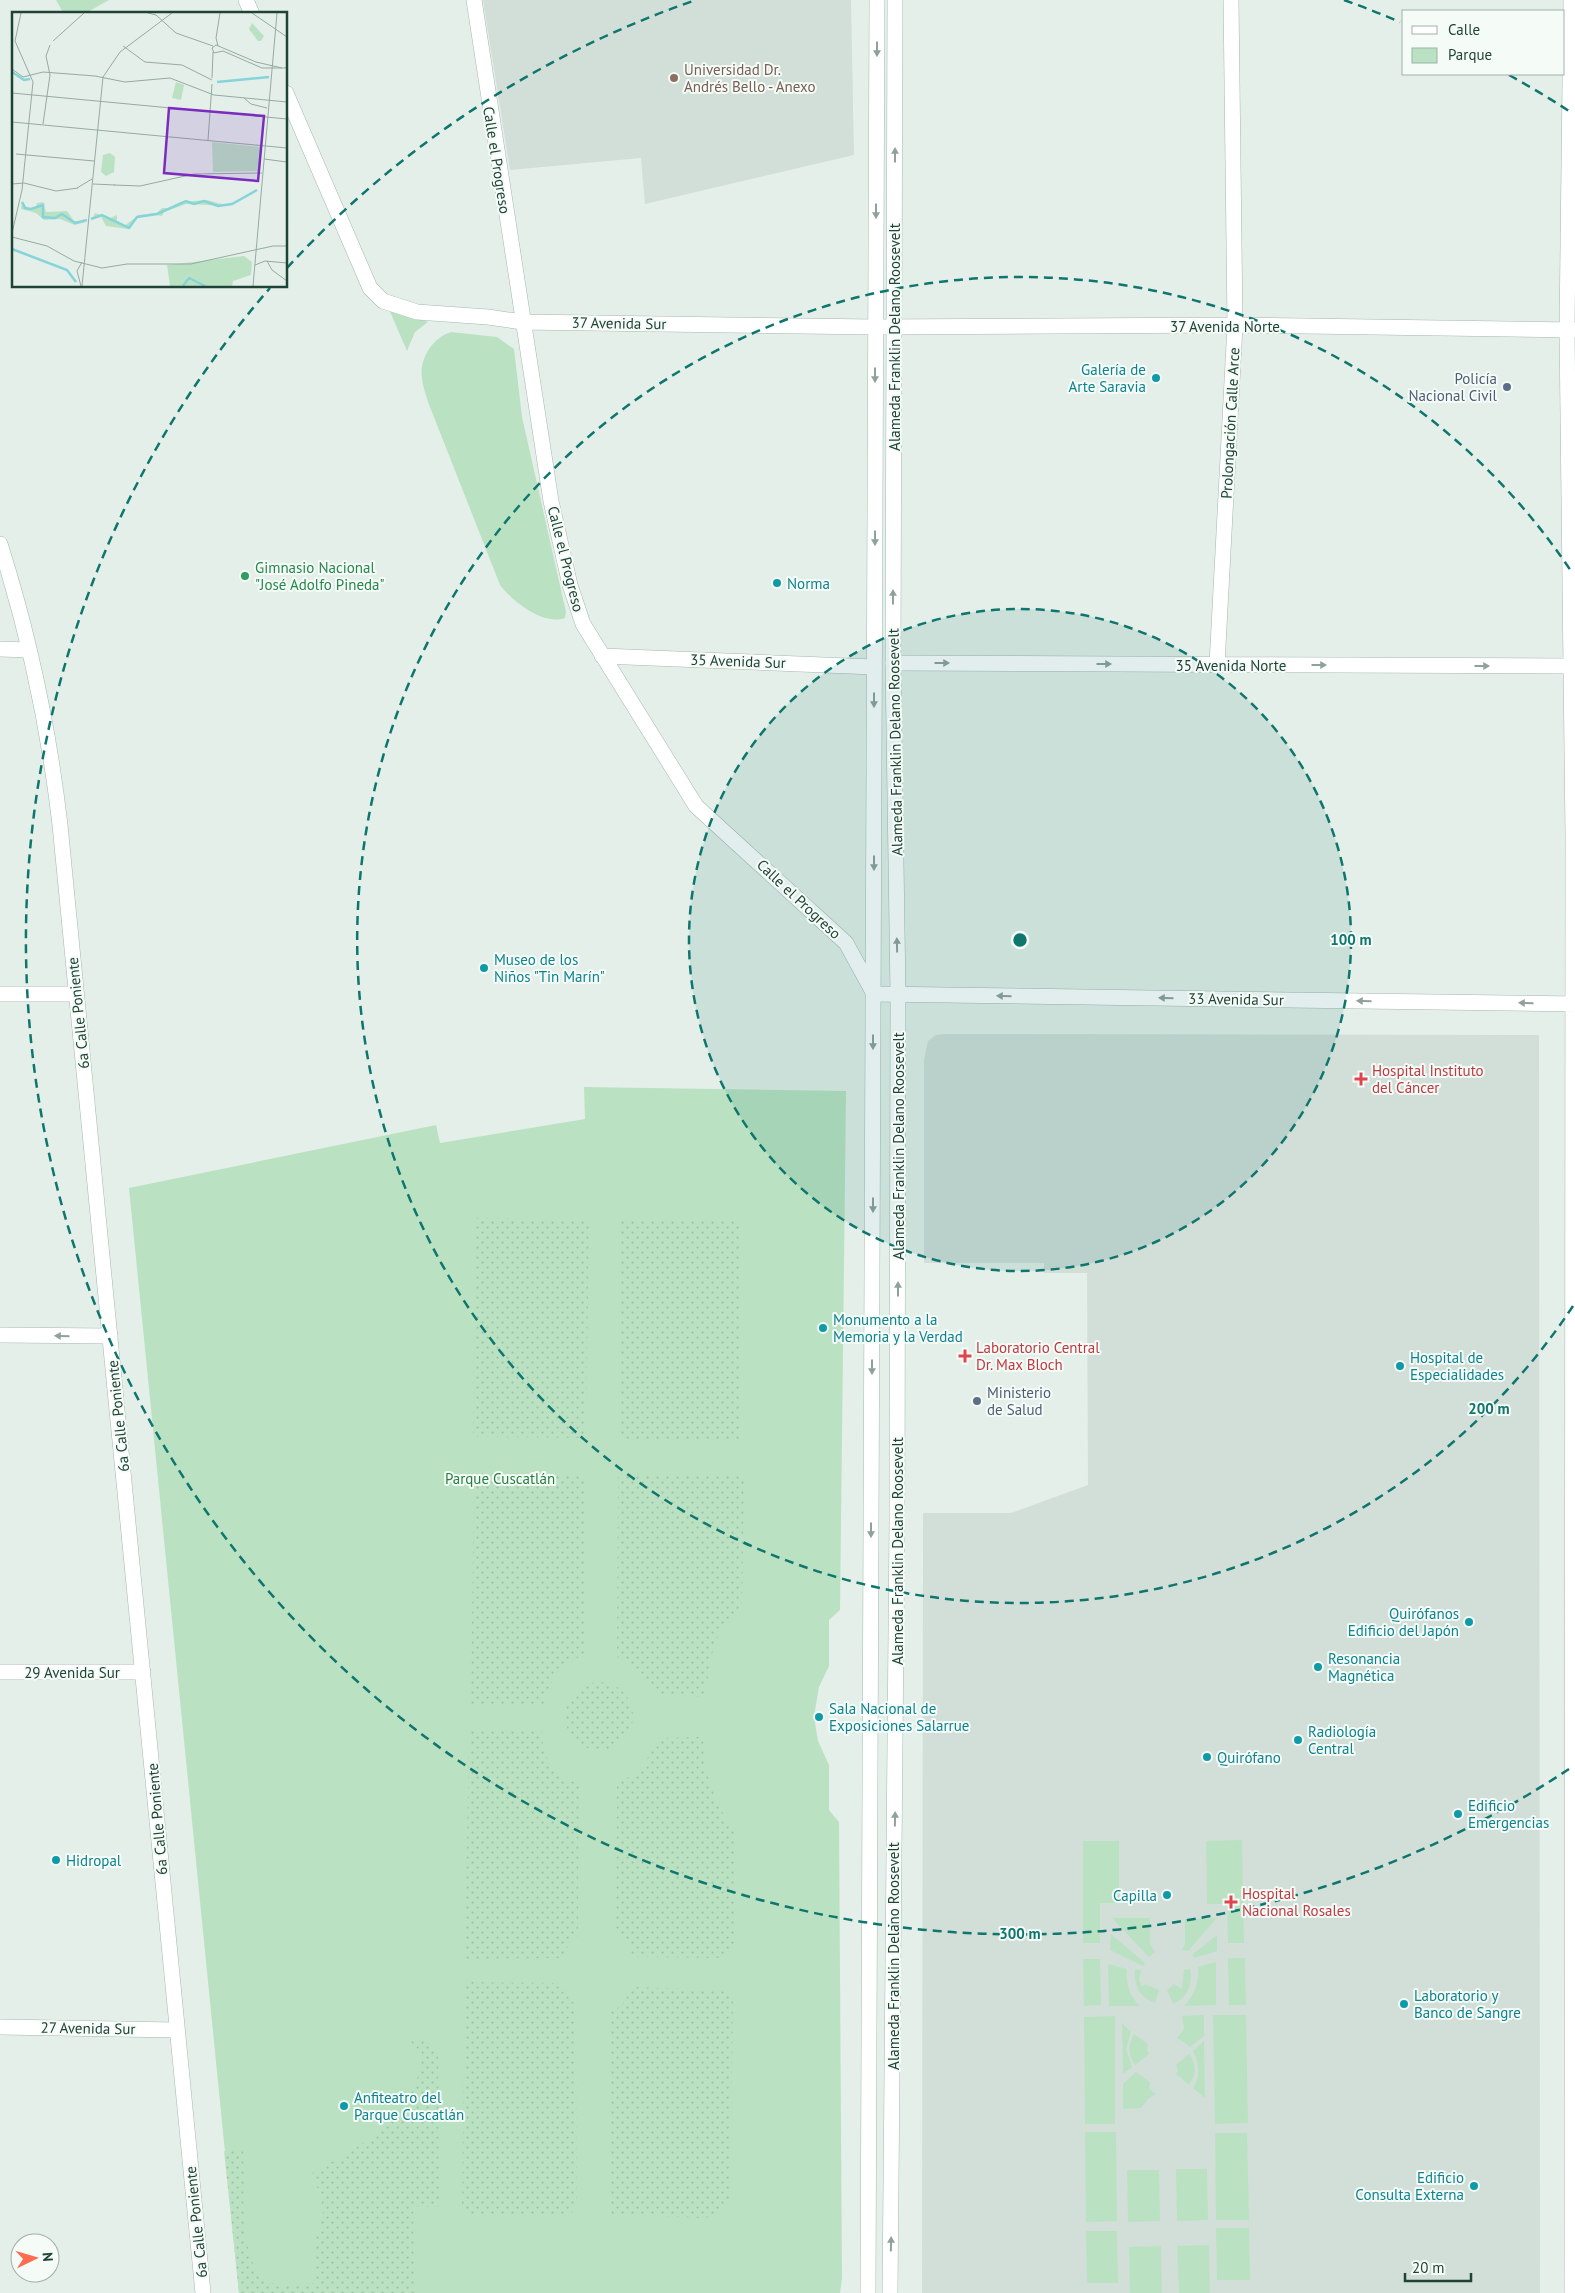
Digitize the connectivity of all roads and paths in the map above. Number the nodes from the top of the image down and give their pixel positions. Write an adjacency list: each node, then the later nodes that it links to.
1 (246, 0): 7 (street)
2 (474, 0): 9 (street, Calle el Progreso)
3 (877, 0): 12 (street, Alameda Franklin Delano Roosevelt, one-way to 12)
4 (895, 0): 11 (street, Alameda Franklin Delano Roosevelt, one-way to 4)
5 (1231, 0): 10 (street, Prolongación Calle Arce)
6 (1571, 0): 13 (street)
7 (251, 12)
8 (288, 98): 9 (street, 37 Avenida Sur)
9 (522, 322): 12 (street, 37 Avenida Sur); 17 (street, Calle el Progreso)
10 (1235, 325): 11 (street, 37 Avenida Norte); 13 (street, 37 Avenida Norte); 19 (street, Prolongación Calle Arce)
11 (895, 326): 12 (street, 37 Avenida Norte); 18 (street, Alameda Franklin Delano Roosevelt, one-way to 11)
12 (875, 327): 21 (street, Alameda Franklin Delano Roosevelt, one-way to 21)
13 (1571, 330): 20 (street)
14 (0, 544): 16 (street, 6a Calle Poniente)
15 (0, 649): 16 (street)
16 (29, 650): 23 (street, 6a Calle Poniente)
17 (602, 656): 21 (street, 35 Avenida Sur); 24 (street, Calle el Progreso)
18 (893, 663): 19 (street, 35 Avenida Norte, one-way to 19); 25 (street, Alameda Franklin Delano Roosevelt, one-way to 18)
19 (1217, 665): 20 (street, 35 Avenida Norte, one-way to 20)
20 (1570, 666): 26 (street)
21 (874, 667): 24 (street, Alameda Franklin Delano Roosevelt, one-way to 24)
22 (0, 994): 23 (street)
23 (76, 994): 28 (street, 6a Calle Poniente)
24 (874, 994): 25 (street); 34 (street, Alameda Franklin Delano Roosevelt, one-way to 34)
25 (898, 994): 26 (street, 33 Avenida Sur, one-way to 25); 35 (street, Alameda Franklin Delano Roosevelt, one-way to 25)
26 (1574, 1004): 36 (street)
27 (0, 1335): 28 (street, one-way to 27)
28 (110, 1336): 30 (street, 6a Calle Poniente)
29 (0, 1672): 30 (street, 29 Avenida Sur)
30 (143, 1672): 32 (street, 6a Calle Poniente)
31 (0, 2027): 32 (street, 27 Avenida Sur)
32 (176, 2030): 33 (street, 6a Calle Poniente)
33 (203, 2293)
34 (868, 2293)
35 (890, 2293)
36 (1572, 2293)

